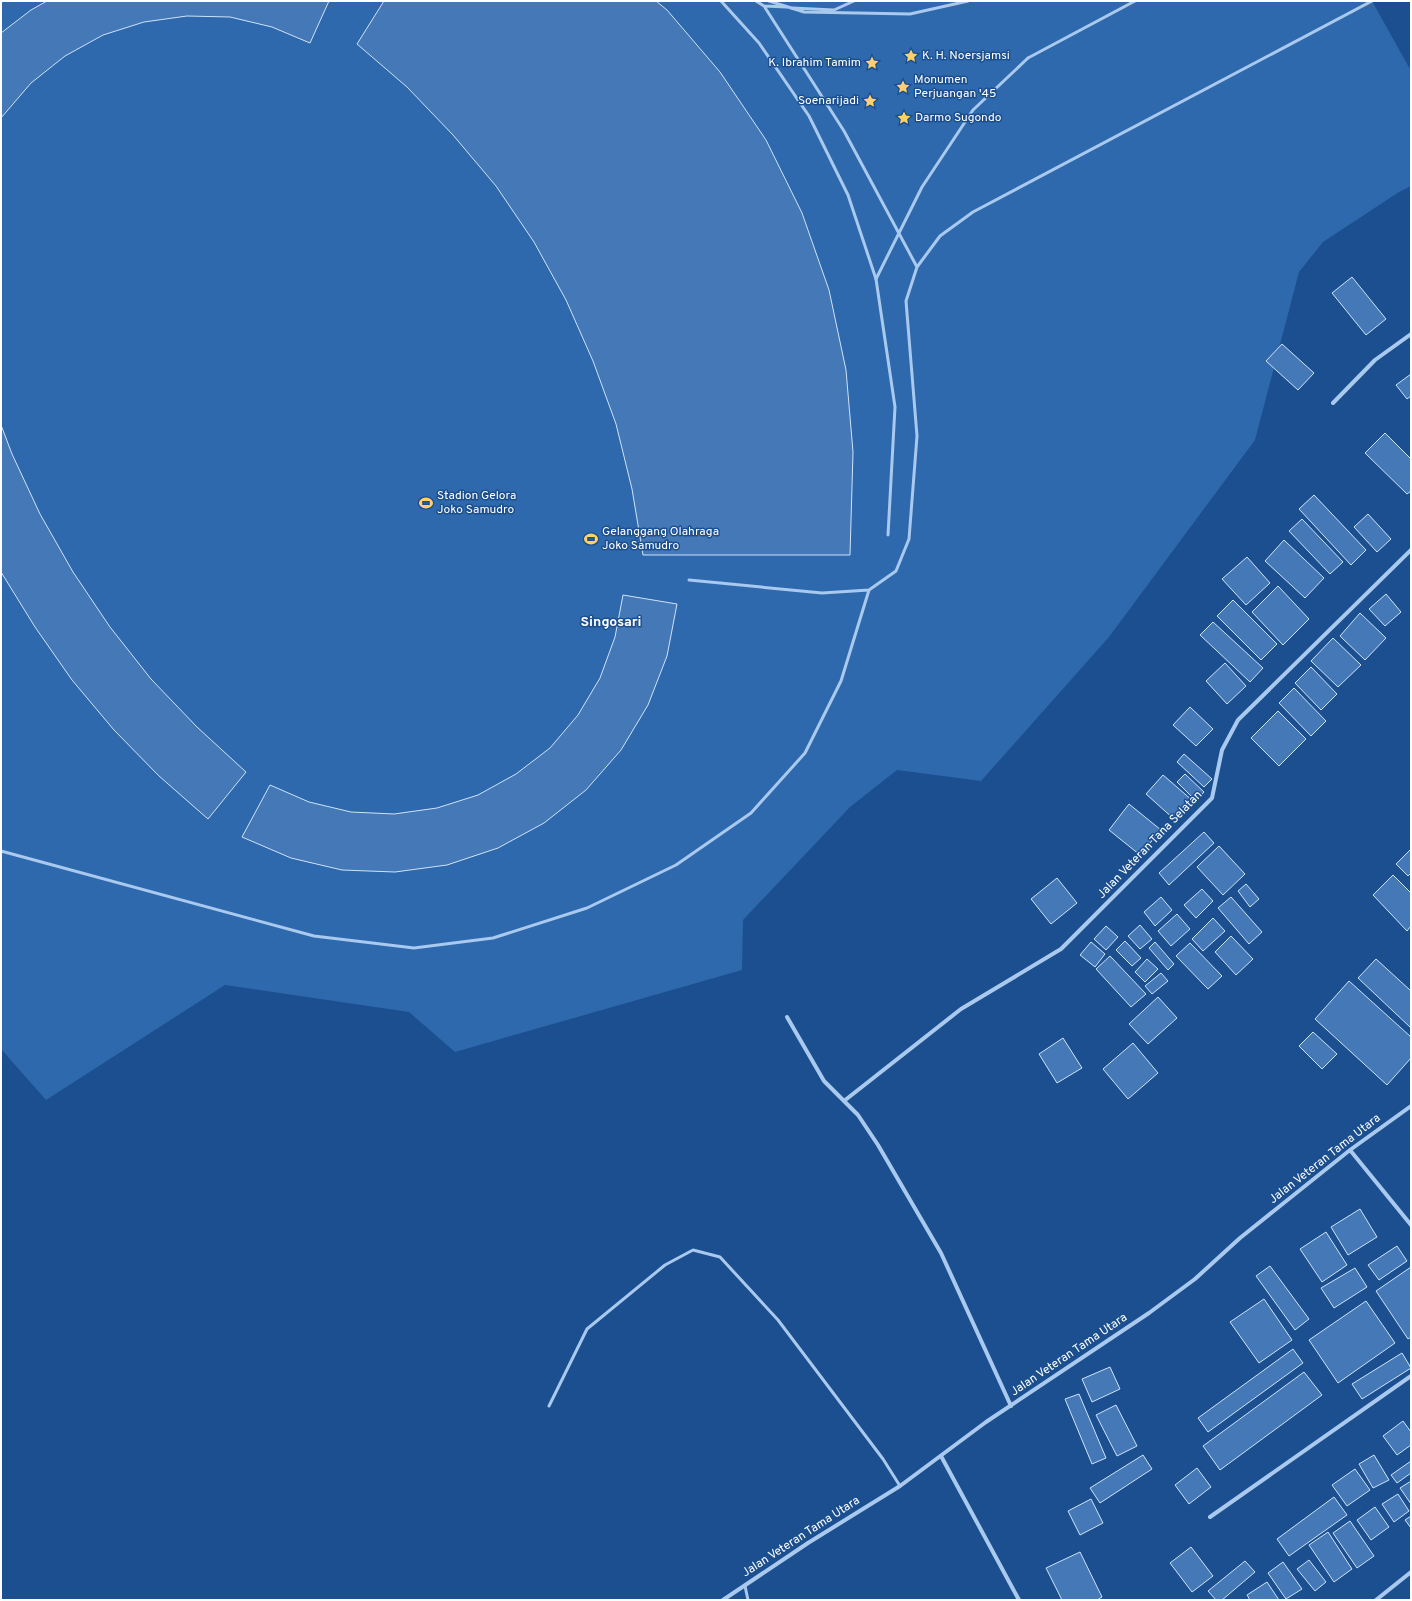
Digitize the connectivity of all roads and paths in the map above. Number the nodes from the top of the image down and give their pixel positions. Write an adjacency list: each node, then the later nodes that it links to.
1 (721, 1): 10 (lane)
2 (756, 1): 8 (lane)
3 (769, 1): 5 (lane, bridge)
4 (854, 1): 8 (lane)
5 (968, 1)
6 (1135, 1): 10 (lane, bridge)
7 (1372, 1): 9 (lane)
8 (764, 6): 9 (lane)
9 (917, 267): 16 (lane)
10 (876, 279): 13 (lane)
11 (1411, 334): 12 (street)
12 (1333, 403)
13 (888, 535)
14 (1411, 550): 19 (street, Jalan Veteran Tana Selatan)
15 (689, 580): 16 (lane)
16 (869, 590): 17 (lane)
17 (1, 851)
18 (787, 1017): 19 (street)
19 (844, 1101): 25 (street)
20 (1411, 1106): 21 (street, Jalan Veteran Tama Utara)
21 (1350, 1150): 22 (street); 25 (street, Jalan Veteran Tama Utara)
22 (1411, 1225)
23 (1411, 1376): 28 (street)
24 (549, 1406): 27 (lane)
25 (1011, 1406): 26 (street, Jalan Veteran Tama Utara)
26 (941, 1456): 27 (street, Jalan Veteran Tama Utara); 33 (street)
27 (900, 1486): 30 (street, Jalan Veteran Tama Utara)
28 (1210, 1517)
29 (1411, 1572): 34 (street)
30 (744, 1586): 31 (street, Jalan Veteran Tama Utara); 32 (lane)
31 (723, 1600)
32 (748, 1600)
33 (1019, 1600)
34 (1376, 1600)

